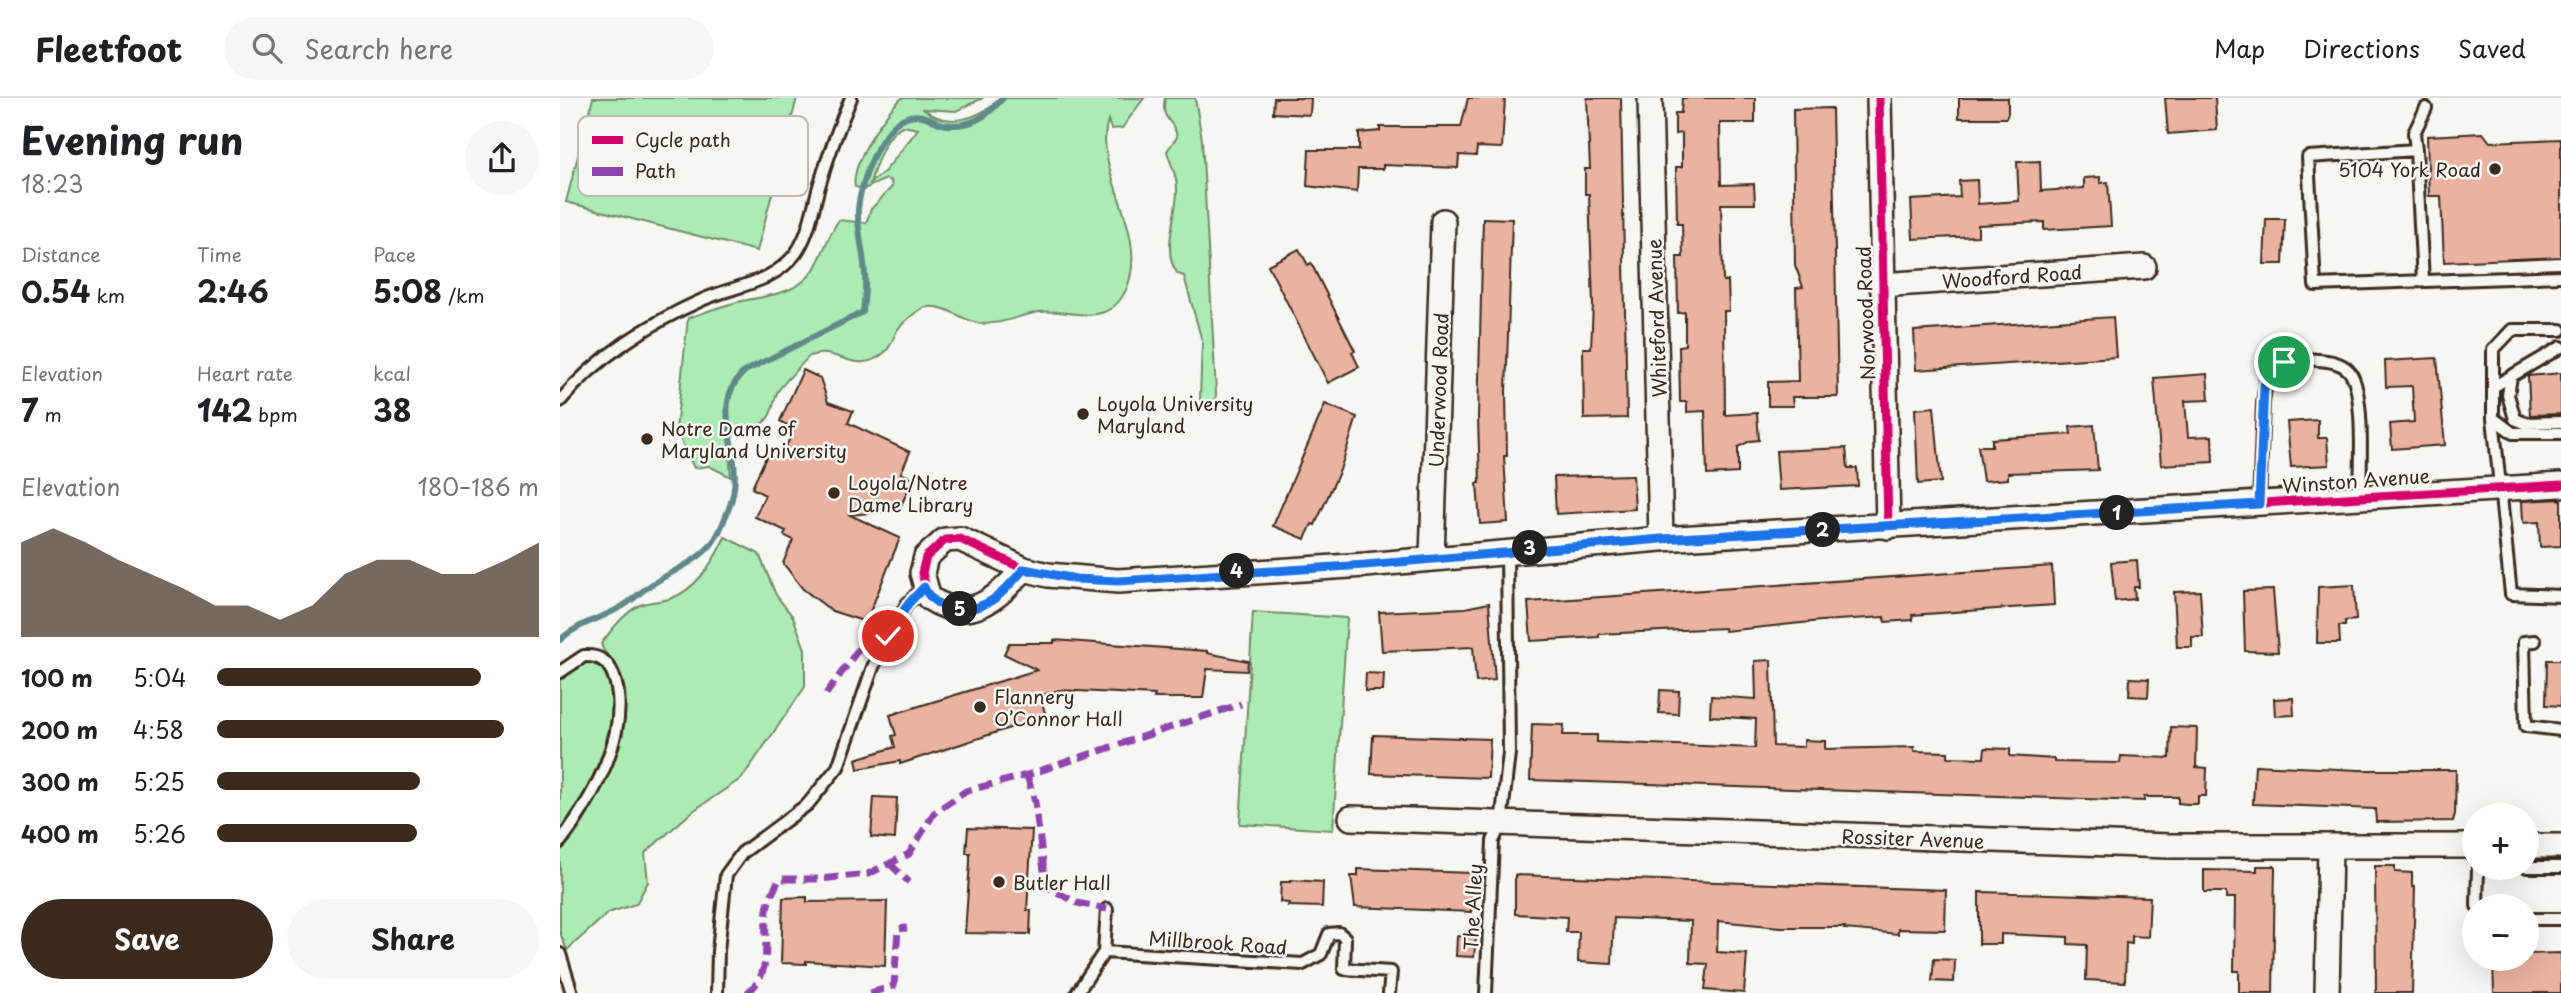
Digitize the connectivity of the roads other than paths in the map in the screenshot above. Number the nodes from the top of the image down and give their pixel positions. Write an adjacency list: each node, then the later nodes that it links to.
1 (851, 98): 15 (lane)
2 (1650, 98): 24 (street, Whiteford Avenue)
3 (1879, 98): 10 (street, Norwood Road)
4 (2426, 108): 5 (lane)
5 (2416, 150): 9 (lane); 9 (lane)
6 (1443, 221): 26 (street, Underwood Road)
7 (2144, 267): 10 (street, Woodford Road)
8 (2561, 276): 9 (lane)
9 (2423, 281)
10 (1881, 285): 23 (street, Norwood Road)
11 (2561, 330): 14 (lane)
12 (2561, 347): 13 (lane)
13 (2511, 377): 14 (lane); 17 (lane)
14 (2493, 387): 16 (lane)
15 (560, 401)
16 (2493, 418): 18 (lane); 20 (lane)
17 (2561, 422)
18 (2561, 433)
19 (2561, 485): 20 (street, Winston Avenue)
20 (2498, 487): 21 (street, Winston Avenue); 29 (lane)
21 (2360, 498): 22 (street, Winston Avenue); 22 (lane)
22 (2259, 504): 23 (street, Winston Avenue)
23 (1888, 527): 24 (street, Winston Avenue)
24 (1661, 539): 25 (street, Winston Avenue)
25 (1507, 550): 26 (street, Winston Avenue); 34 (lane, The Alley)
26 (1432, 558): 27 (street, Winston Avenue)
27 (1024, 569): 28 (street); 28 (street, Winston Avenue)
28 (924, 587): 48 (lane)
29 (2561, 596)
30 (2535, 641): 32 (lane)
31 (560, 672): 35 (lane)
32 (2561, 730)
33 (1351, 818): 34 (street, Rossiter Avenue)
34 (1501, 824): 39 (street, Rossiter Avenue); 51 (lane, The Alley)
35 (560, 842)
36 (2462, 846): 39 (street, Rossiter Avenue)
37 (2539, 846): 38 (street)
38 (2561, 846)
39 (2330, 847): 52 (street)
40 (2539, 867): 41 (lane)
41 (2561, 867)
42 (1107, 909): 45 (lane)
43 (2539, 919): 44 (lane)
44 (2561, 919)
45 (1104, 952): 49 (lane); 50 (lane, Millbrook Road)
46 (560, 954): 47 (lane)
47 (572, 993)
48 (717, 993)
49 (1077, 993)
50 (1389, 993)
51 (1486, 993)
52 (2326, 993)

